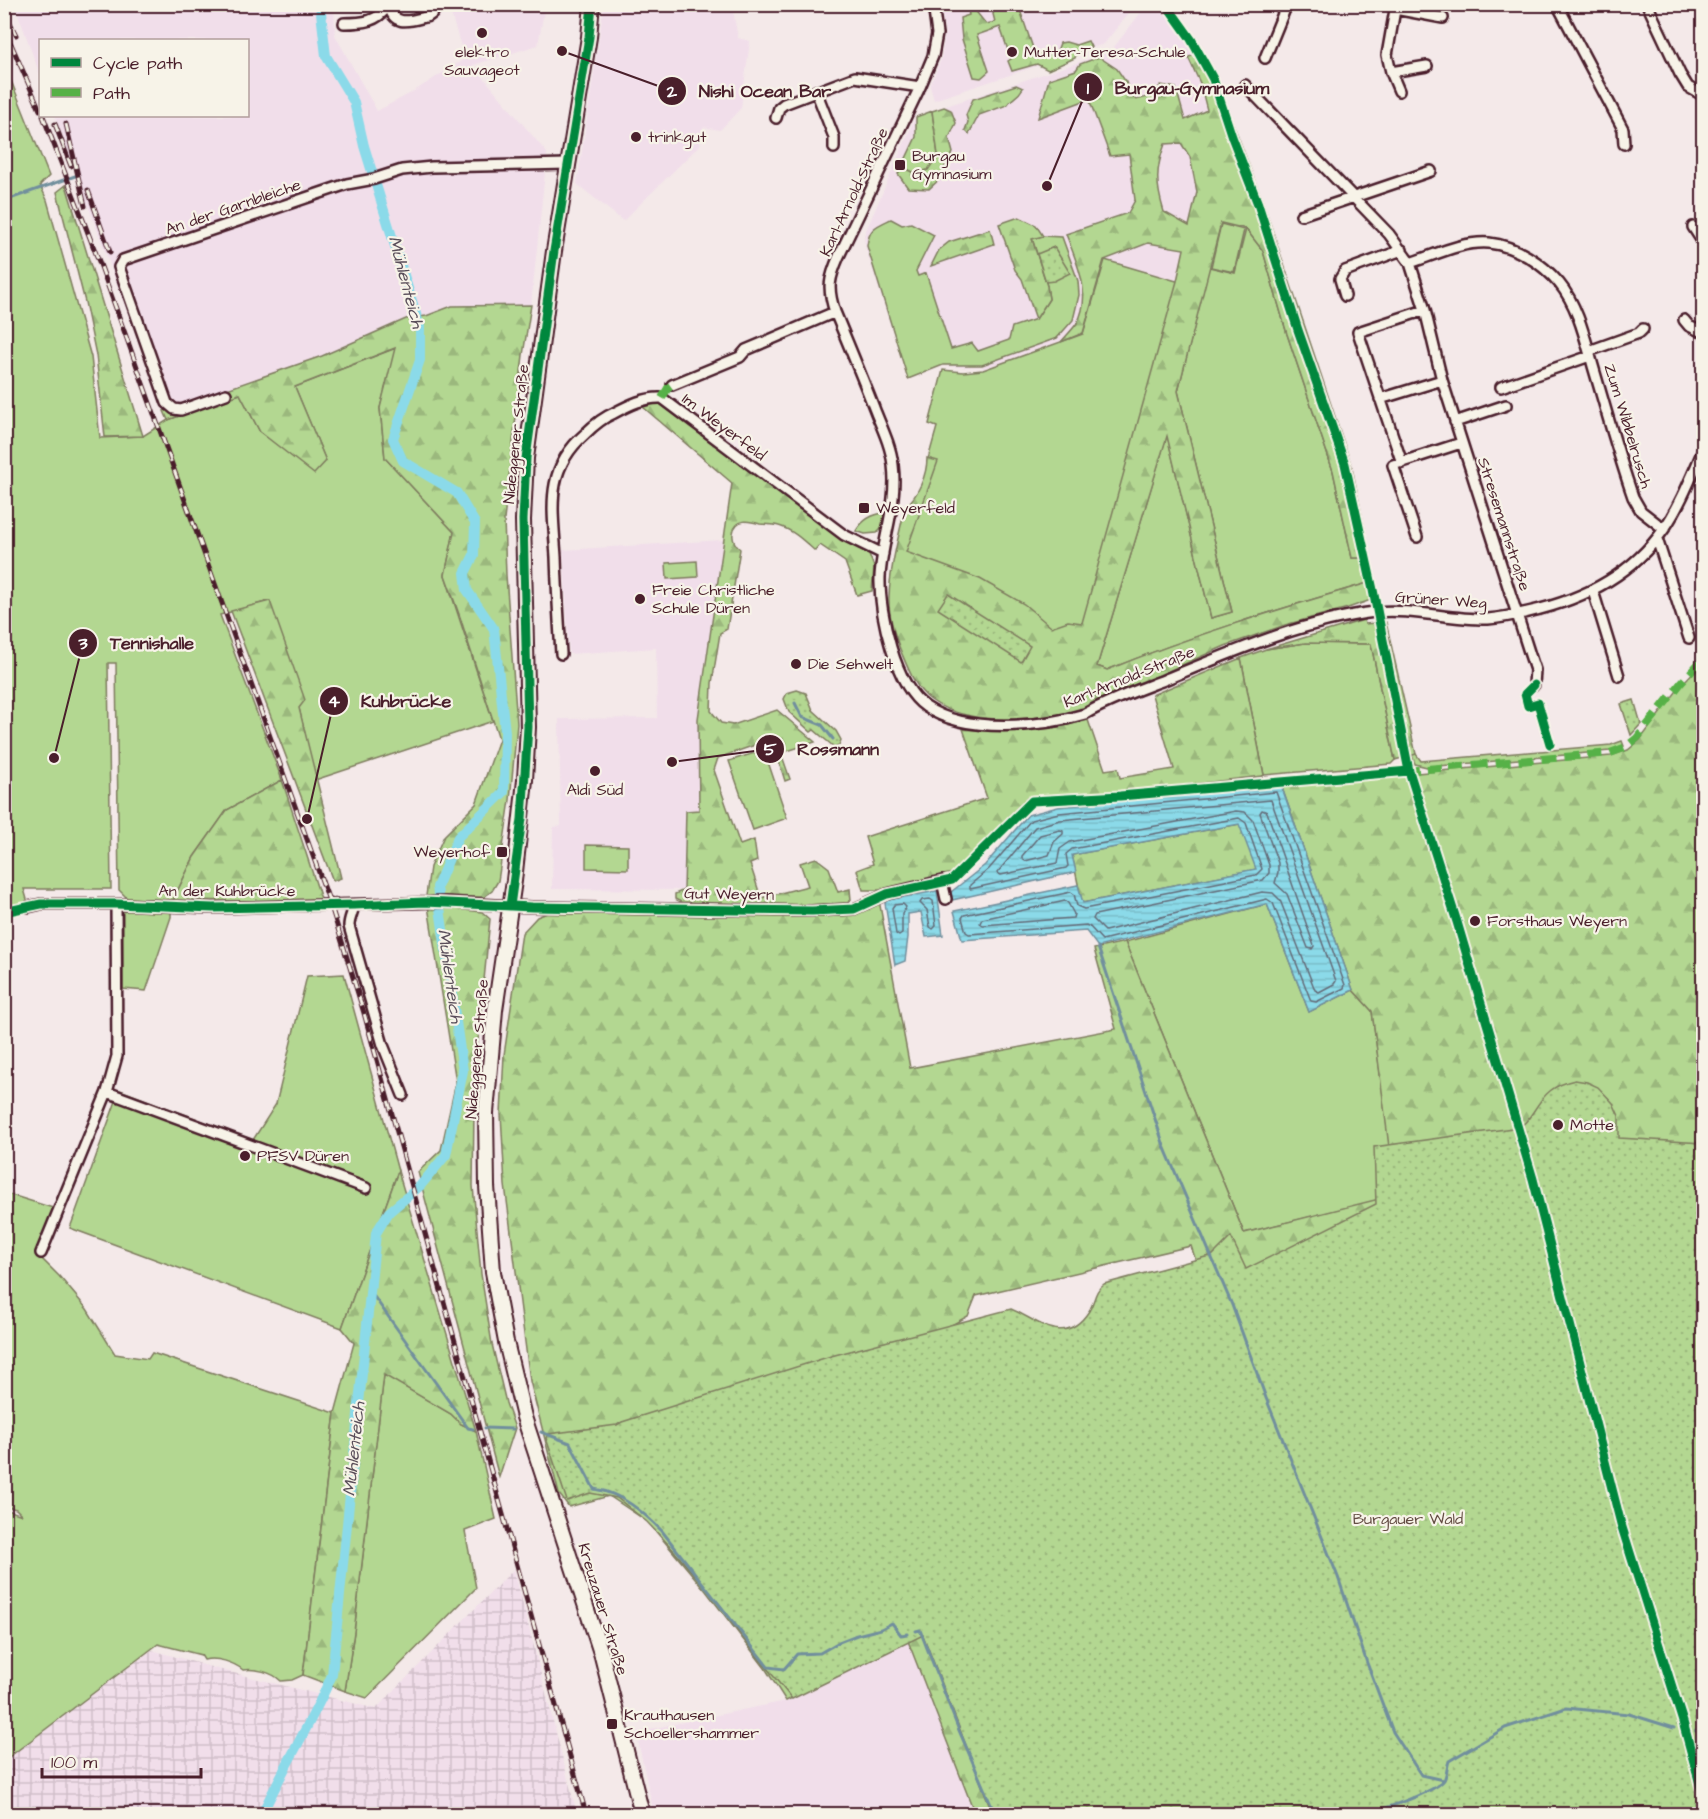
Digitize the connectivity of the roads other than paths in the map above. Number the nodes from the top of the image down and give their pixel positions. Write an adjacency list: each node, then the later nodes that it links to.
1 (434, 4): 7 (street)
2 (592, 4): 22 (main road, Nideggener Straße)
3 (933, 4): 15 (street, Karl-Arnold-Straße)
4 (1287, 4): 11 (street)
5 (1557, 4): 20 (street)
6 (1647, 4): 18 (street)
7 (389, 5): 10 (street)
8 (1396, 7): 9 (street); 13 (street)
9 (1443, 18)
10 (344, 23)
11 (1265, 58)
12 (1427, 66): 13 (street)
13 (1391, 72): 17 (street)
14 (1245, 85): 24 (street, Stresemannstraße)
15 (920, 87): 16 (street); 32 (street, Karl-Arnold-Straße)
16 (816, 91): 19 (street); 21 (street)
17 (1399, 91)
18 (1704, 96)
19 (776, 118)
20 (1624, 144)
21 (834, 148)
22 (568, 164): 40 (street, An der Garnbleiche); 61 (main road, Nideggener Straße)
23 (1431, 171): 24 (street)
24 (1354, 197): 25 (street); 28 (street, Stresemannstraße)
25 (1301, 215)
26 (1693, 227): 27 (street)
27 (1704, 244)
28 (1402, 250): 29 (street, Stresemannstraße); 30 (street)
29 (1410, 263): 31 (street, Stresemannstraße); 36 (street, Zum Wibbelrusch)
30 (1345, 296)
31 (1425, 310): 37 (street, Stresemannstraße); 41 (street)
32 (836, 312): 38 (street); 50 (street, Karl-Arnold-Straße)
33 (1684, 320): 35 (street)
34 (1643, 329): 36 (street, Zum Wibbelrusch)
35 (1704, 333)
36 (1589, 353): 39 (street, Zum Wibbelrusch); 47 (street, Zum Wibbelrusch)
37 (1442, 380): 41 (street); 43 (street, Stresemannstraße)
38 (672, 385)
39 (1501, 387)
40 (226, 394)
41 (1380, 399): 46 (street)
42 (1506, 405): 43 (street)
43 (1455, 422): 44 (street, Stresemannstraße)
44 (1461, 443): 46 (street, Stresemannstraße); 53 (street, Stresemannstraße)
45 (1703, 454): 47 (street, Grüner Weg)
46 (1402, 463): 48 (street)
47 (1664, 529): 49 (street, Grüner Weg)
48 (1417, 537)
49 (1657, 539): 51 (street, Grüner Weg); 54 (street)
50 (883, 554): 52 (street, Karl-Arnold-Straße); 55 (street, Im Weyerfeld)
51 (1593, 591): 53 (street, Grüner Weg); 56 (street)
52 (1363, 614): 53 (street, Grüner Weg)
53 (1518, 614): 57 (street)
54 (1689, 638)
55 (561, 654)
56 (1619, 676)
57 (1534, 685)
58 (946, 899): 61 (street, Gut Weyern)
59 (116, 904): 60 (street, An der Kuhbrücke); 62 (street, An der Kuhbrücke); 63 (street)
60 (354, 905): 61 (street, An der Kuhbrücke); 64 (street)
61 (510, 906): 67 (main road, Nideggener Straße)
62 (28, 907)
63 (107, 1092): 65 (street); 66 (street)
64 (404, 1095)
65 (366, 1188)
66 (41, 1253)
67 (524, 1417): 68 (main road, Kreuzauer Straße)
68 (642, 1815)

